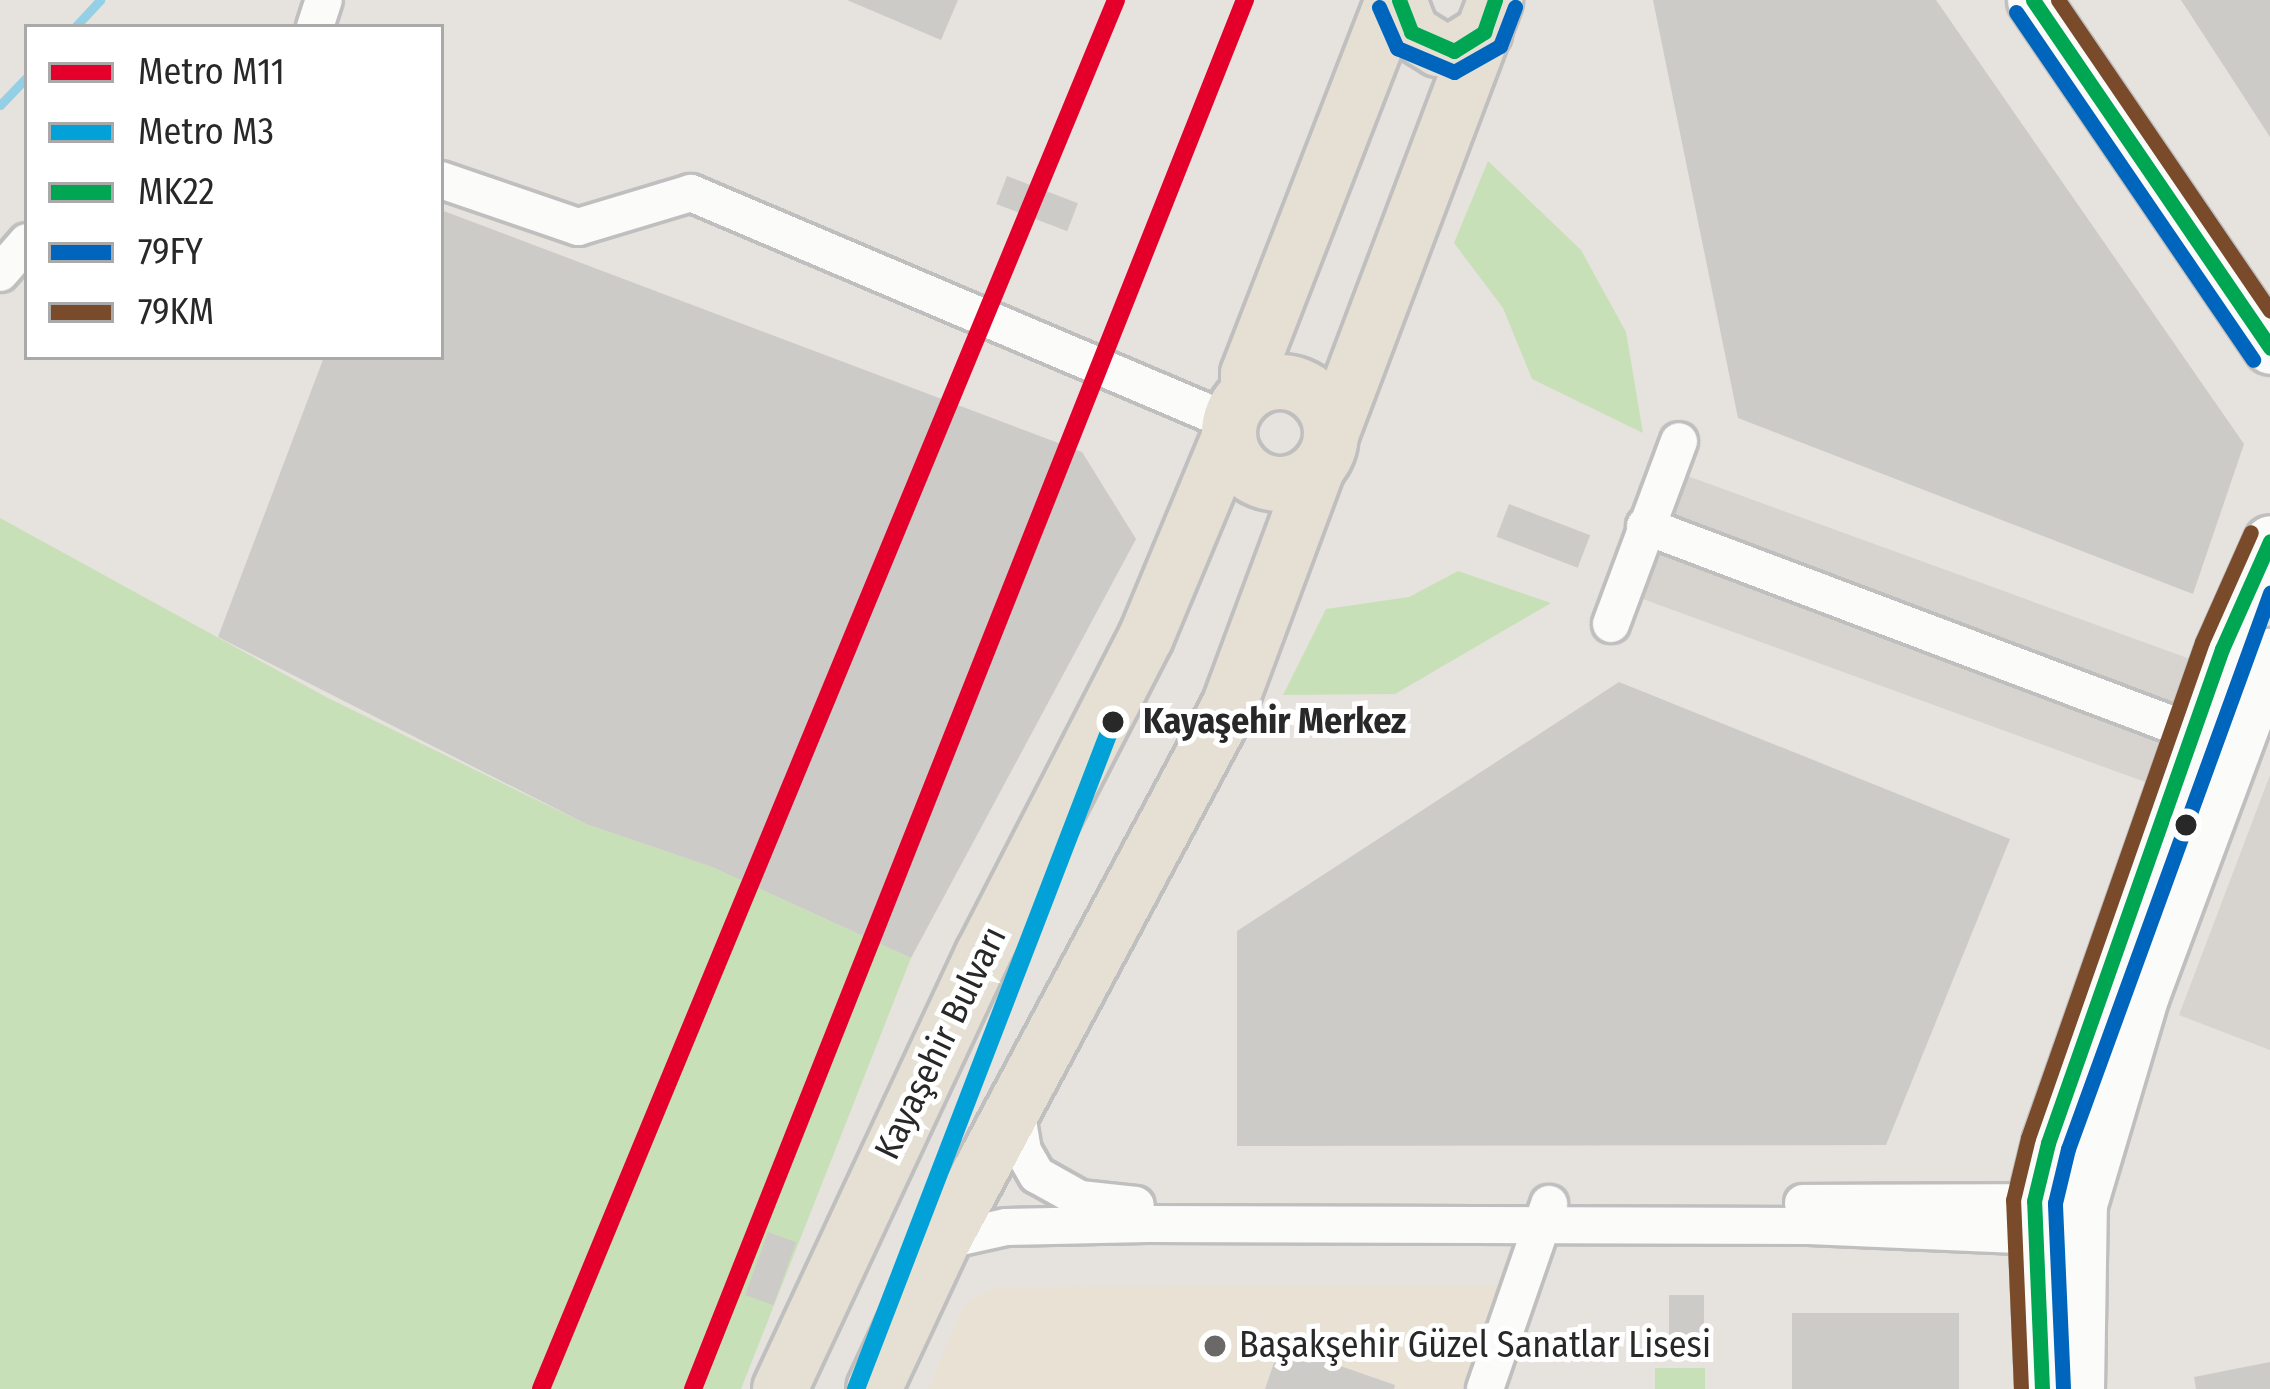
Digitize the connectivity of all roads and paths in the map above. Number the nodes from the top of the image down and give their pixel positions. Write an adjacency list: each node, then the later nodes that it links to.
1 (1396, 0): 4 (main road, Kayaşehir Bulvarı); 10 (main road, Kayaşehir Bulvarı)
2 (2032, 0): 9 (street)
3 (2068, 0): 8 (street)
4 (1489, 16): 12 (main road, Kayaşehir Bulvarı)
5 (444, 181): 10 (street)
6 (24, 245): 7 (street)
7 (0, 273)
8 (2270, 292)
9 (2270, 348)
10 (1236, 418): 12 (main road); 12 (main road); 22 (main road, Kayaşehir Bulvarı)
11 (1679, 441): 13 (street)
12 (1324, 452): 18 (main road, Kayaşehir Bulvarı)
13 (1646, 526): 15 (street); 17 (street)
14 (2270, 541): 16 (street)
15 (1611, 624)
16 (2252, 656): 17 (street); 20 (street)
17 (2192, 732): 20 (street)
18 (1015, 1103): 19 (street); 21 (main road, Kayaşehir Bulvarı)
19 (1546, 1214): 20 (street); 21 (street); 24 (street)
20 (2057, 1220): 25 (street); 26 (street)
21 (943, 1241): 23 (main road, Kayaşehir Bulvarı)
22 (780, 1389)
23 (874, 1389)
24 (1485, 1389)
25 (2042, 1389)
26 (2078, 1389)

